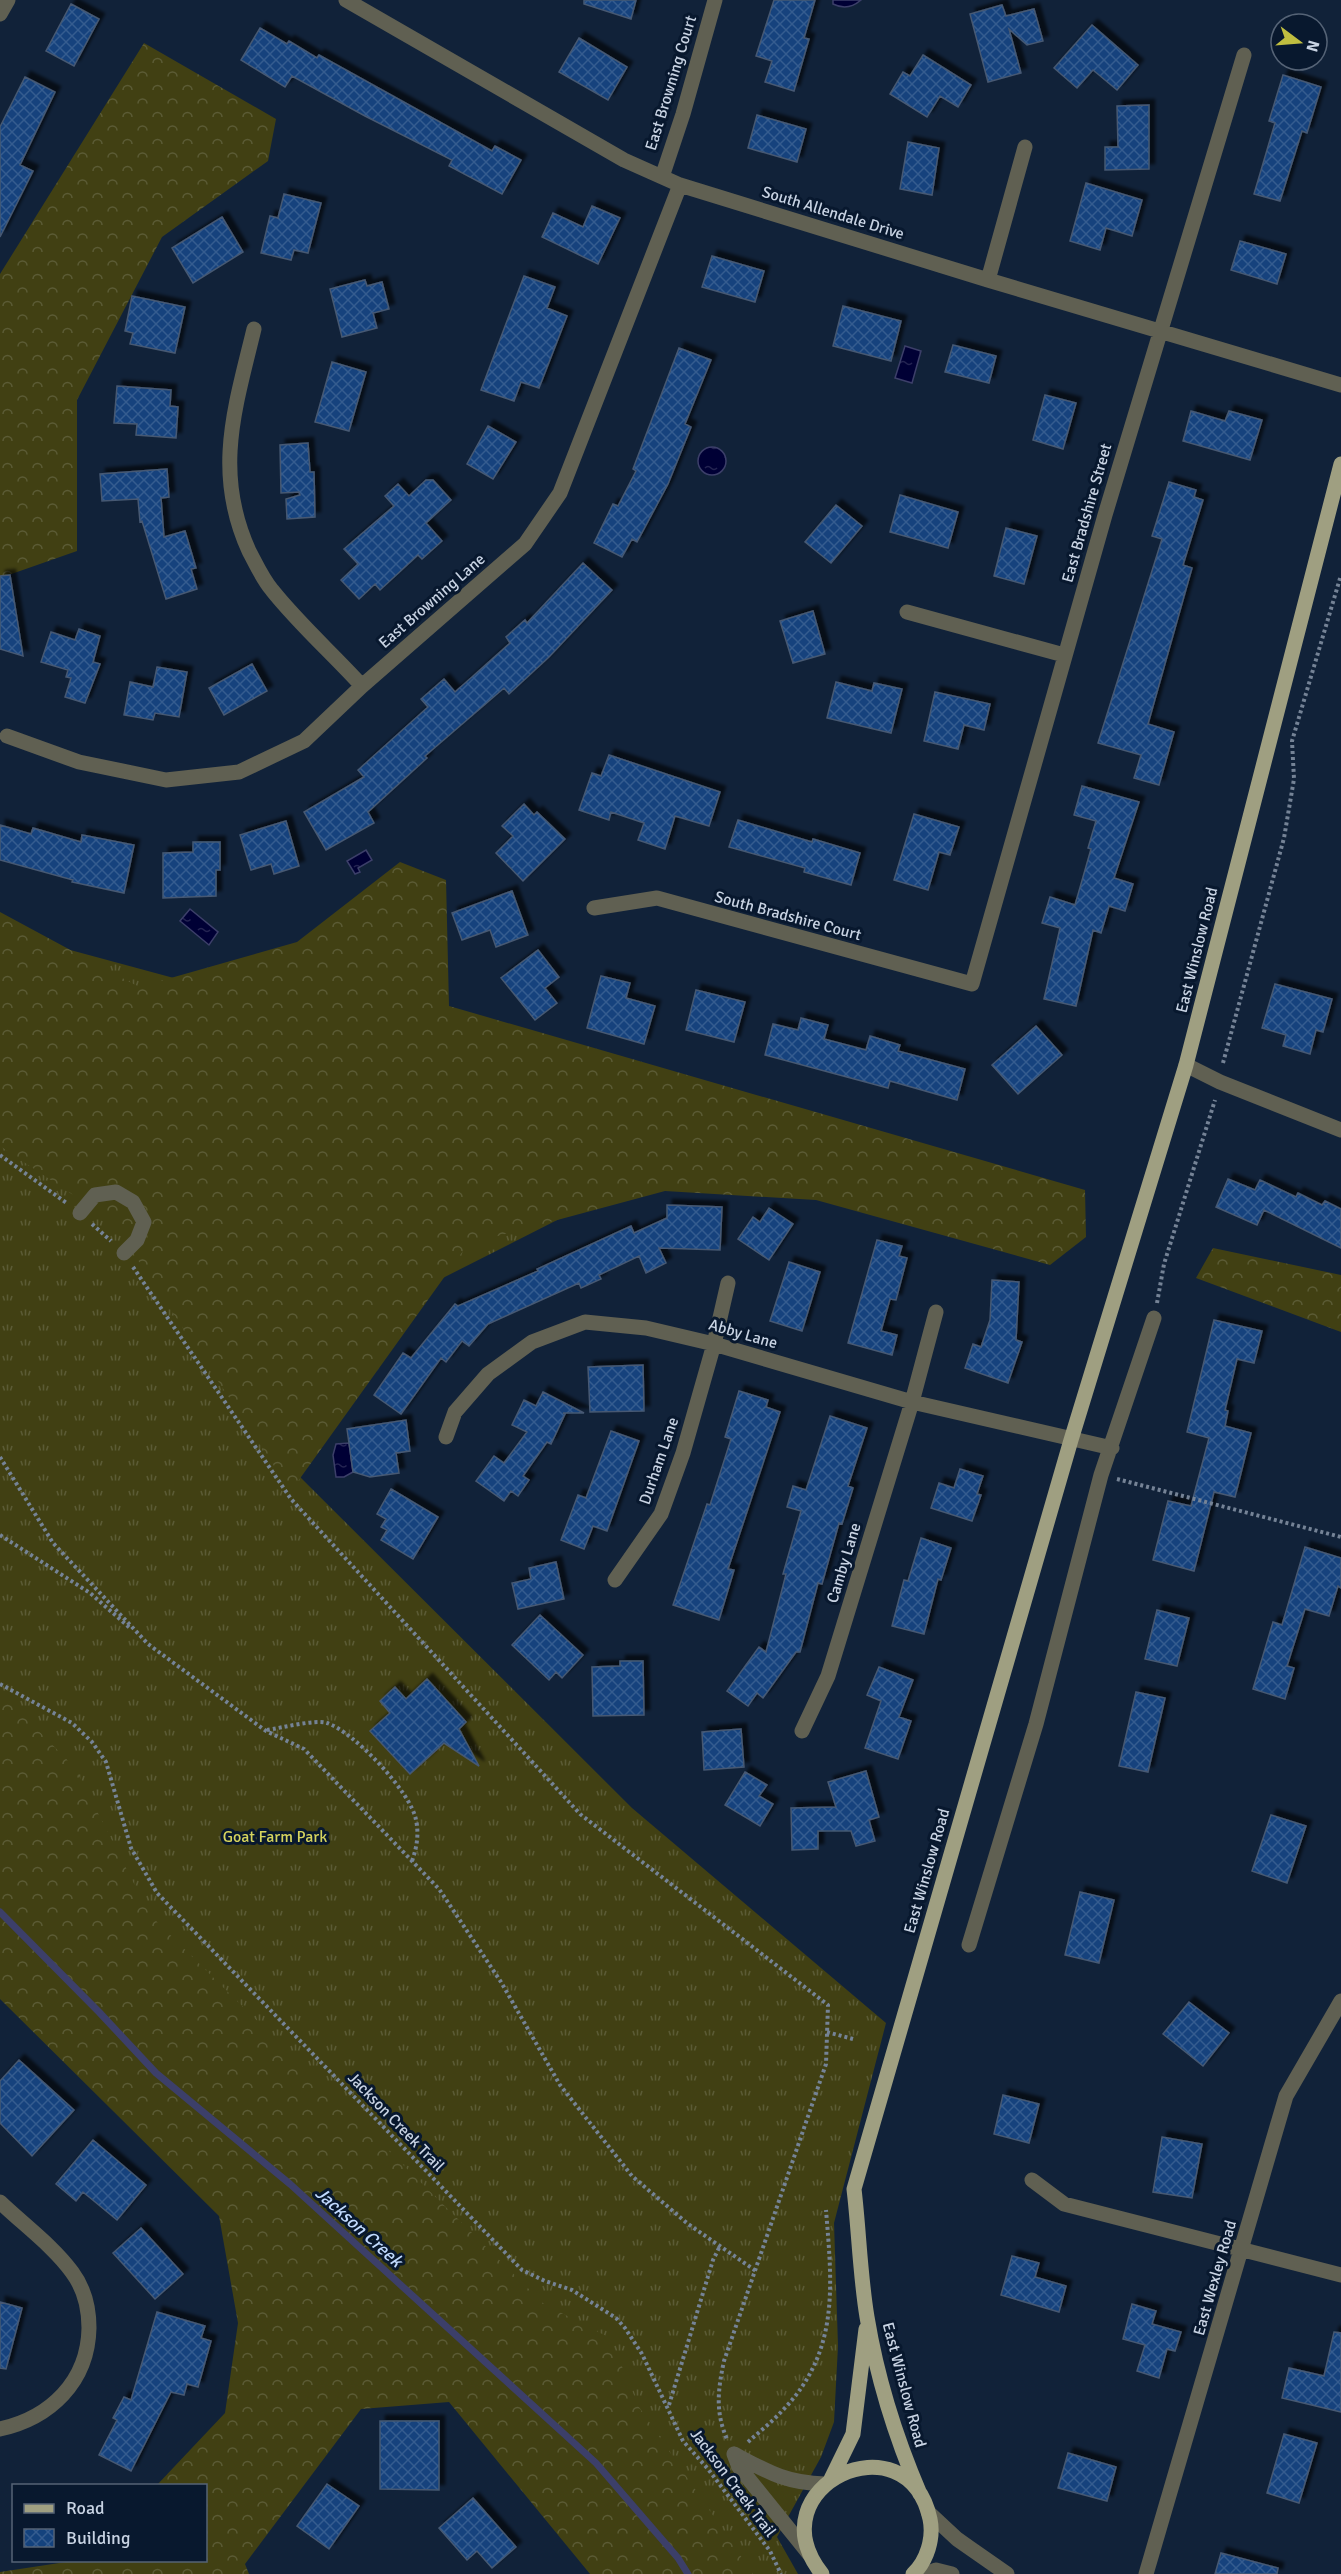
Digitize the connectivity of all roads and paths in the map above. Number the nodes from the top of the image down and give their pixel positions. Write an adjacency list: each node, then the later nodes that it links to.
1 (8, 0): 4 (street)
2 (715, 0): 7 (street, East Browning Court)
3 (348, 1): 7 (street, South Allendale Drive)
4 (0, 14)
5 (1244, 55): 11 (street, East Bradshire Street)
6 (1025, 147): 9 (street)
7 (662, 177): 8 (street, South Allendale Drive)
8 (680, 185): 9 (street, South Allendale Drive); 17 (street, East Browning Lane)
9 (988, 280): 11 (street, South Allendale Drive)
10 (254, 329): 17 (street)
11 (1159, 332): 12 (street, South Allendale Drive); 16 (street, East Bradshire Street)
12 (1341, 385)
13 (1341, 464): 21 (main road, East Winslow Road)
14 (1341, 575): 22 (path)
15 (907, 612): 16 (street)
16 (1064, 655): 20 (street, East Bradshire Street)
17 (362, 686): 18 (street, East Browning Lane)
18 (7, 736)
19 (594, 908): 20 (street, South Bradshire Court)
20 (972, 984)
21 (1186, 1065): 22 (street); 33 (main road, East Winslow Road)
22 (1220, 1082): 23 (street); 29 (path)
23 (1341, 1130)
24 (0, 1155): 25 (path)
25 (80, 1213): 26 (path); 26 (street)
26 (124, 1253): 47 (path)
27 (728, 1283): 30 (street, Durham Lane)
28 (936, 1312): 31 (street, Camby Lane)
29 (1154, 1318): 34 (street)
30 (714, 1344): 31 (street, Abby Lane); 32 (street, Abby Lane); 39 (street, Durham Lane)
31 (912, 1402): 33 (street, Abby Lane); 43 (street, Camby Lane)
32 (446, 1437)
33 (1071, 1440): 34 (street); 56 (main road, East Winslow Road)
34 (1112, 1448): 36 (street)
35 (0, 1457): 40 (path)
36 (1101, 1475): 38 (path); 45 (street)
37 (0, 1535): 40 (path)
38 (1341, 1537)
39 (615, 1580)
40 (148, 1644): 42 (path)
41 (0, 1684): 57 (path, Jackson Creek Trail)
42 (267, 1731): 44 (path); 44 (path)
43 (802, 1731)
44 (412, 1861): 52 (path)
45 (969, 1945)
46 (1341, 2001): 53 (street, East Wexley Road)
47 (827, 2032): 48 (path); 54 (path)
48 (853, 2039)
49 (1032, 2180): 53 (street)
50 (0, 2202): 58 (street)
51 (826, 2210): 59 (path)
52 (720, 2246): 54 (path); 57 (path)
53 (1243, 2248): 55 (street); 71 (street, East Wexley Road)
54 (756, 2271): 59 (path)
55 (1341, 2275)
56 (867, 2317): 61 (main road, East Winslow Road); 62 (main road, East Winslow Road)
57 (669, 2406): 60 (path, Jackson Creek Trail)
58 (0, 2428)
59 (734, 2454): 60 (path); 61 (street); 64 (street)
60 (708, 2469): 65 (path, Jackson Creek Trail)
61 (828, 2482): 62 (main road); 64 (main road, East Winslow Road)
62 (920, 2494): 63 (main road, East Winslow Road)
63 (928, 2512): 67 (main road); 70 (street)
64 (810, 2555): 66 (main road)
65 (781, 2574)
66 (821, 2574)
67 (913, 2574)
68 (926, 2574): 69 (street)
69 (952, 2574)
70 (1007, 2574)
71 (1146, 2574)

